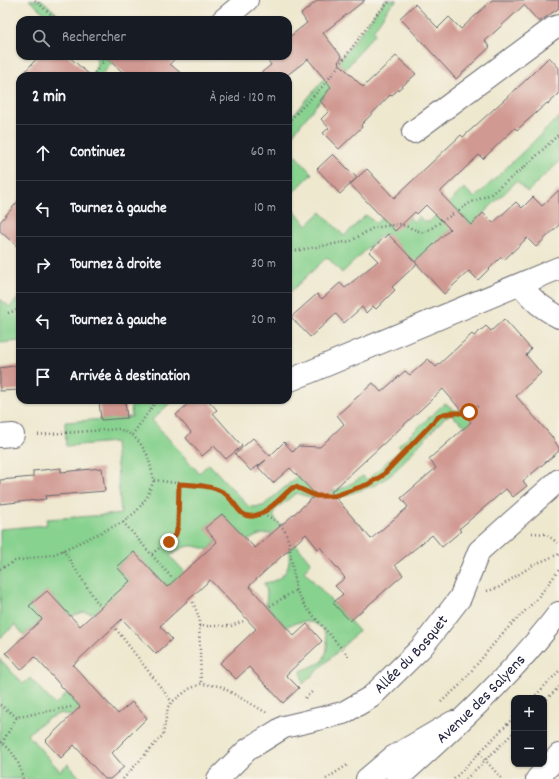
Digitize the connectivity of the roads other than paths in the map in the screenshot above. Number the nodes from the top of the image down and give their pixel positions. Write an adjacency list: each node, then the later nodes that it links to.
1 (247, 0): 2 (street)
2 (227, 16)
3 (559, 26): 4 (street)
4 (413, 132)
5 (559, 268): 6 (street)
6 (522, 285): 7 (street); 8 (street)
7 (559, 318)
8 (292, 379)
9 (559, 480): 13 (street, Allée du Bosquet)
10 (559, 613): 11 (street, Avenue des Salyens)
11 (474, 709): 14 (street); 15 (street, Avenue des Salyens)
12 (559, 755): 16 (street)
13 (221, 778)
14 (367, 779)
15 (397, 779)
16 (537, 779)

